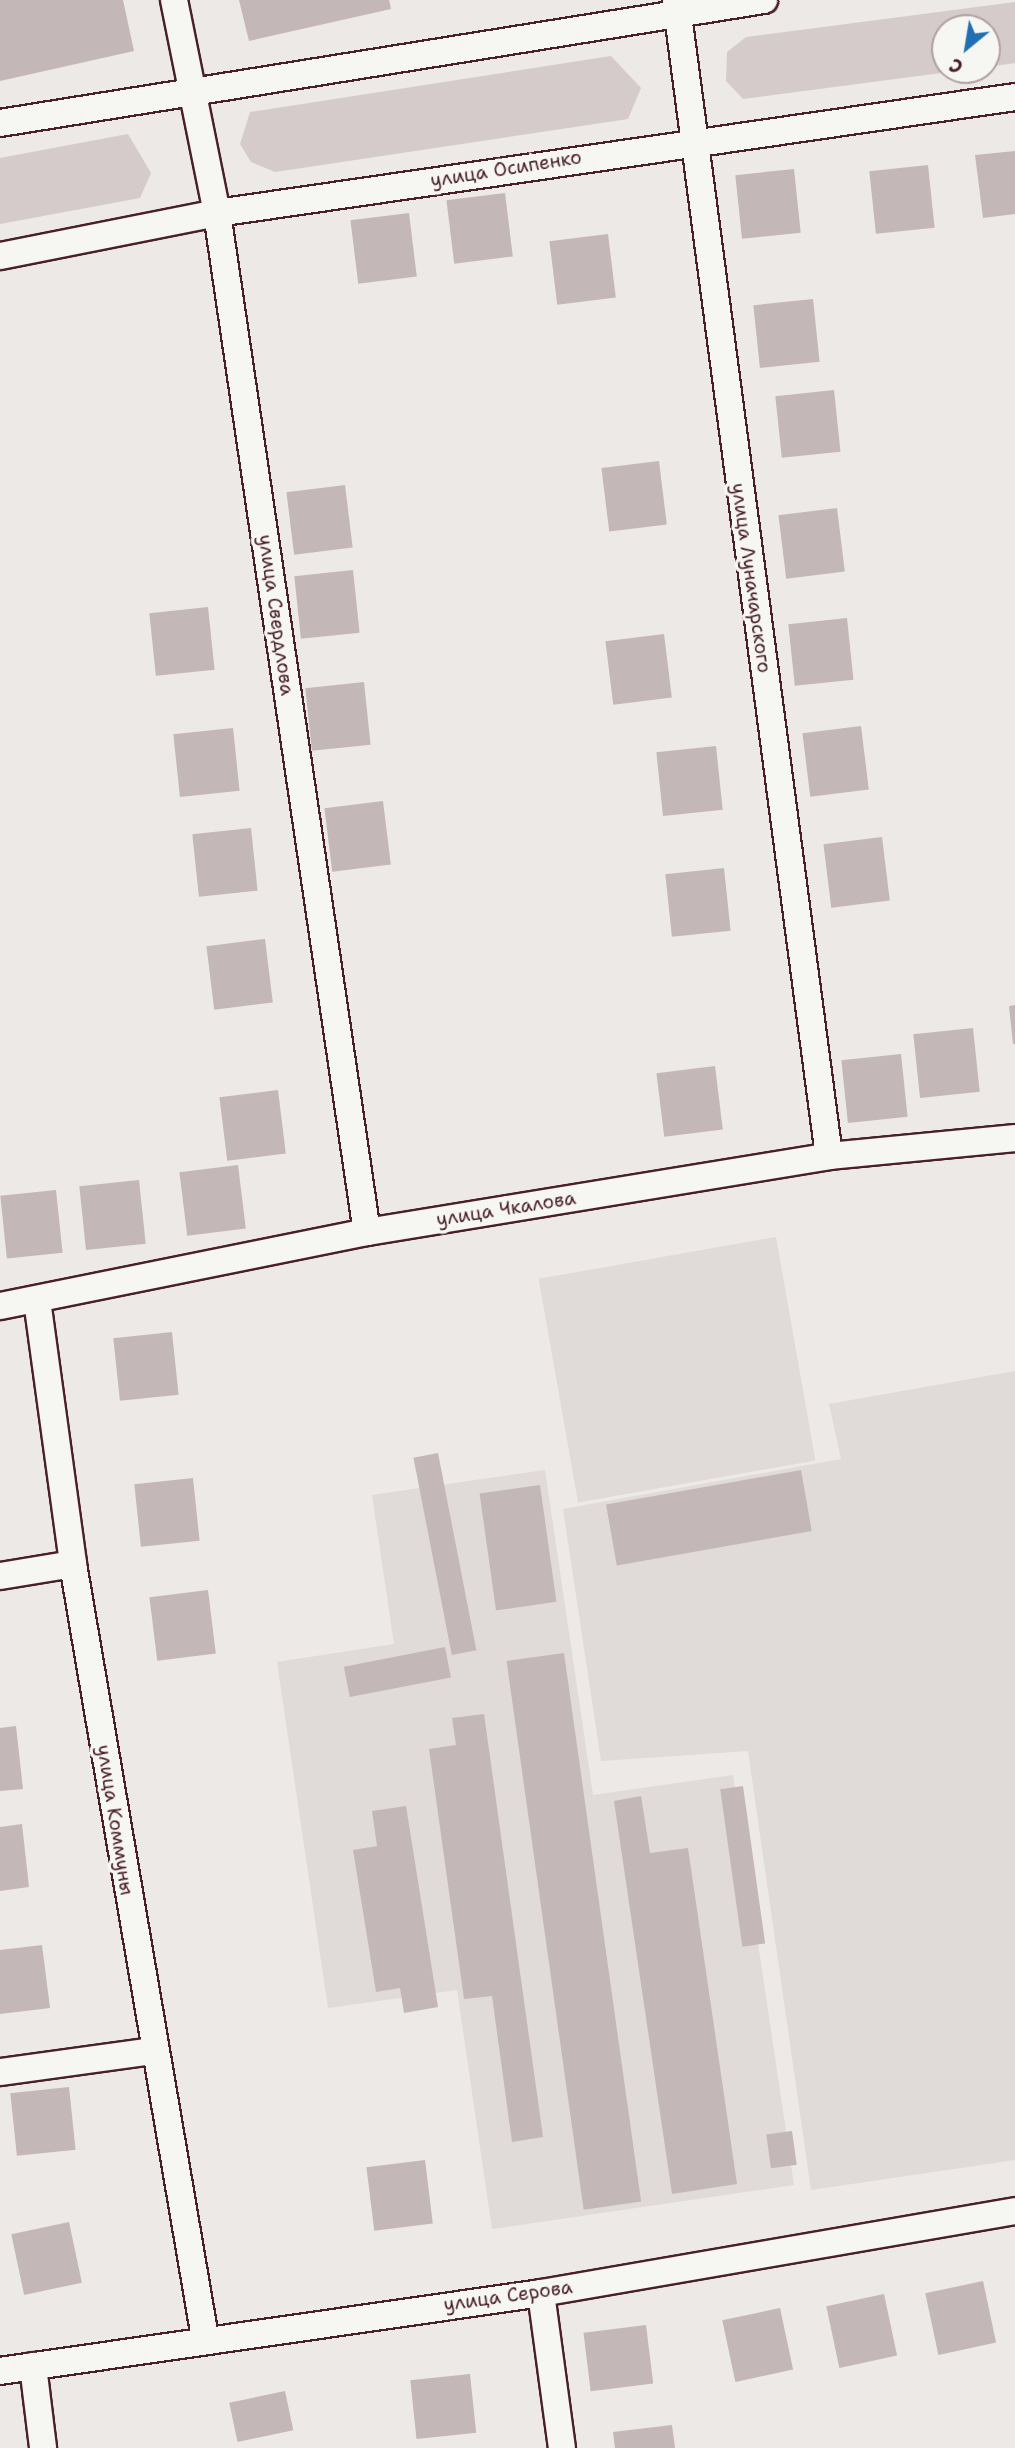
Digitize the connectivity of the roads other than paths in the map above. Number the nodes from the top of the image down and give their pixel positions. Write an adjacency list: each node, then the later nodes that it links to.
1 (174, 0): 4 (street, улица Свердлова)
2 (764, 0): 3 (street)
3 (677, 8): 4 (street); 7 (street, улица Луначарского)
4 (189, 91): 6 (street); 8 (street, улица Свердлова)
5 (1015, 97): 7 (street, улица Осипенко)
6 (0, 123)
7 (692, 140): 8 (street, улица Осипенко); 11 (street, улица Луначарского)
8 (217, 214): 9 (street, улица Осипенко); 12 (street, улица Свердлова)
9 (0, 256)
10 (1015, 1138): 11 (street, улица Чкалова)
11 (829, 1156): 12 (street, улица Чкалова)
12 (367, 1232): 13 (street, улица Чкалова)
13 (37, 1300): 14 (street, улица Чкалова); 15 (street, улица Коммуны)
14 (0, 1306)
15 (73, 1564): 16 (street); 17 (street, улица Коммуны)
16 (0, 1576)
17 (154, 2051): 18 (street); 21 (street, улица Коммуны)
18 (0, 2072)
19 (1015, 2211): 20 (street, улица Серова)
20 (541, 2293): 21 (street, улица Серова); 25 (street)
21 (205, 2338): 22 (street, улица Серова)
22 (33, 2366): 23 (street, улица Серова); 24 (street)
23 (0, 2371)
24 (43, 2448)
25 (562, 2448)

